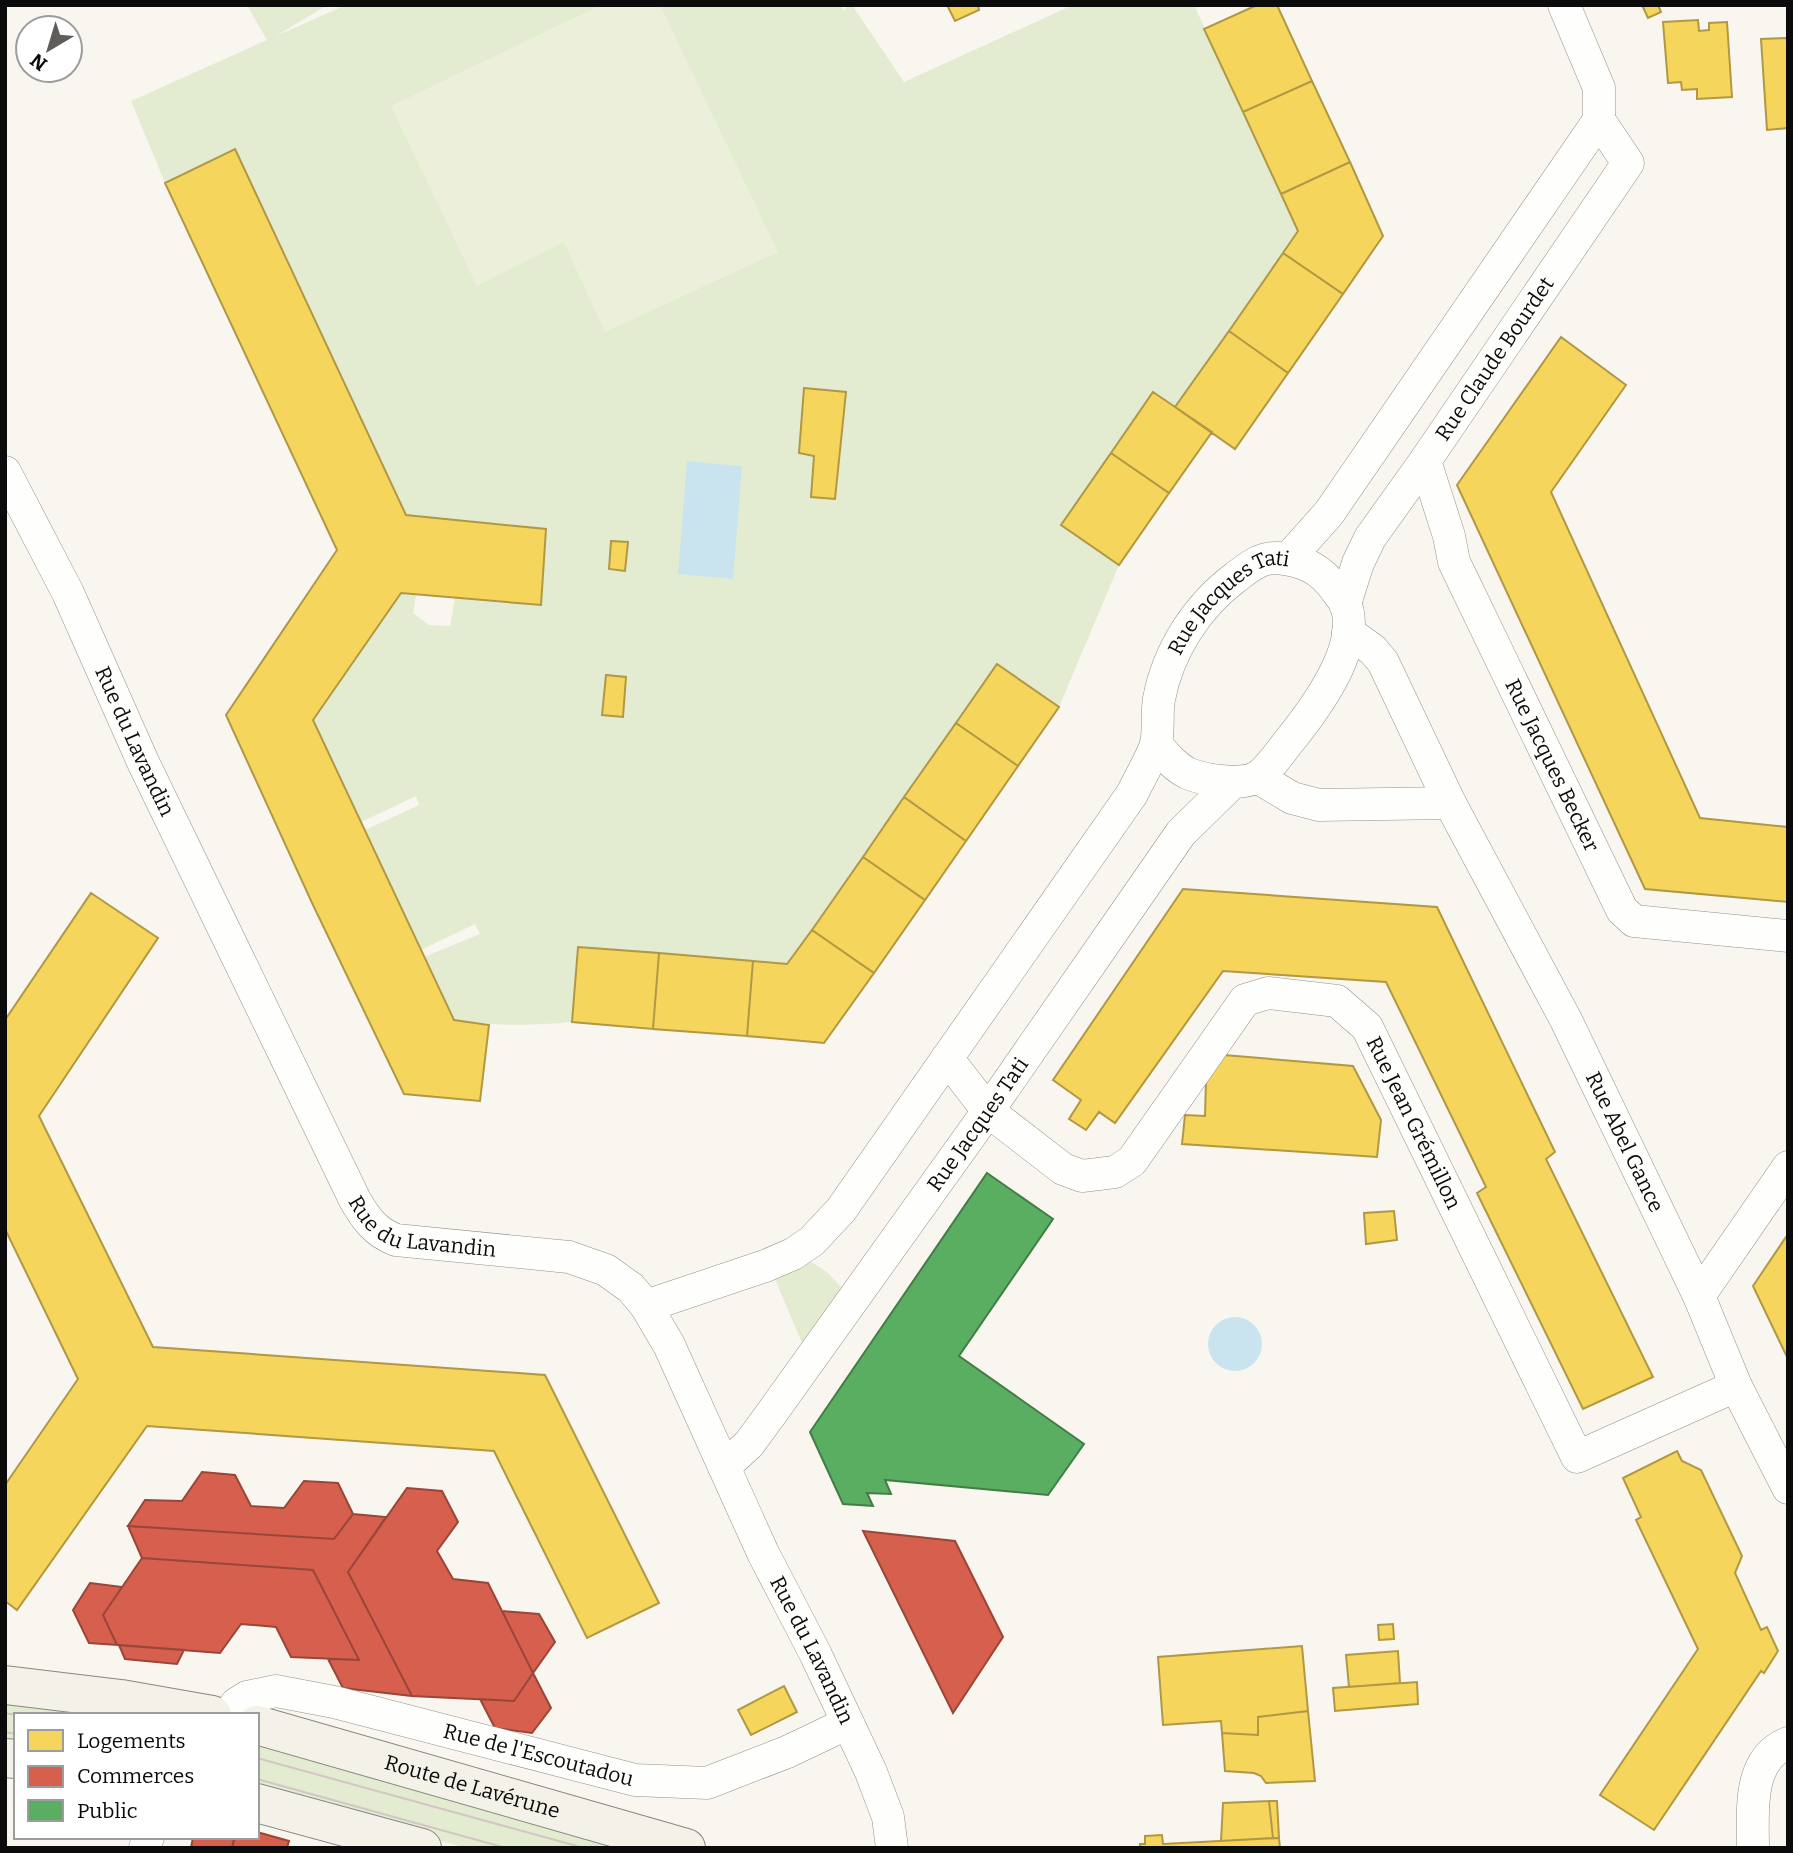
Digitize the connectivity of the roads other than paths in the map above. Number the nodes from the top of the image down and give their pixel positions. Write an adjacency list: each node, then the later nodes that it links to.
1 (1570, 7): 2 (street)
2 (1599, 120): 3 (street, Rue Claude Bourdet); 5 (street)
3 (1425, 461): 6 (street, Rue Claude Bourdet); 10 (street, Rue Jacques Becker)
4 (5, 472): 15 (street, Rue du Lavandin)
5 (1289, 559): 6 (street, Rue Jacques Tati); 7 (street, Rue Jacques Tati)
6 (1347, 618): 8 (street, Rue Jacques Tati); 9 (street, Rue Abel Gance)
7 (1156, 744): 8 (street); 11 (street, Rue Jacques Tati)
8 (1245, 780): 9 (street); 12 (street, Rue Jacques Tati)
9 (1450, 803): 14 (street, Rue Abel Gance)
10 (1788, 936)
11 (947, 1058): 12 (street, Rue Jean Grémillon); 15 (street, Rue Jacques Tati)
12 (988, 1111): 16 (street, Rue Jean Grémillon); 17 (street, Rue Jacques Tati)
13 (1788, 1167): 14 (street)
14 (1699, 1296): 16 (street, Rue Abel Gance)
15 (646, 1306): 17 (street, Rue du Lavandin)
16 (1736, 1386): 18 (street, Rue Abel Gance)
17 (724, 1467): 22 (street, Rue du Lavandin)
18 (1788, 1488)
19 (5, 1685): 20 (street)
20 (200, 1713)
21 (230, 1713): 22 (street, Rue de l'Escoutadou)
22 (848, 1723): 28 (street, Rue du Lavandin)
23 (259, 1727): 27 (street, Route de Lavérune)
24 (1788, 1743): 29 (street)
25 (259, 1804): 26 (street)
26 (422, 1848)
27 (686, 1848)
28 (892, 1848)
29 (1753, 1848)

